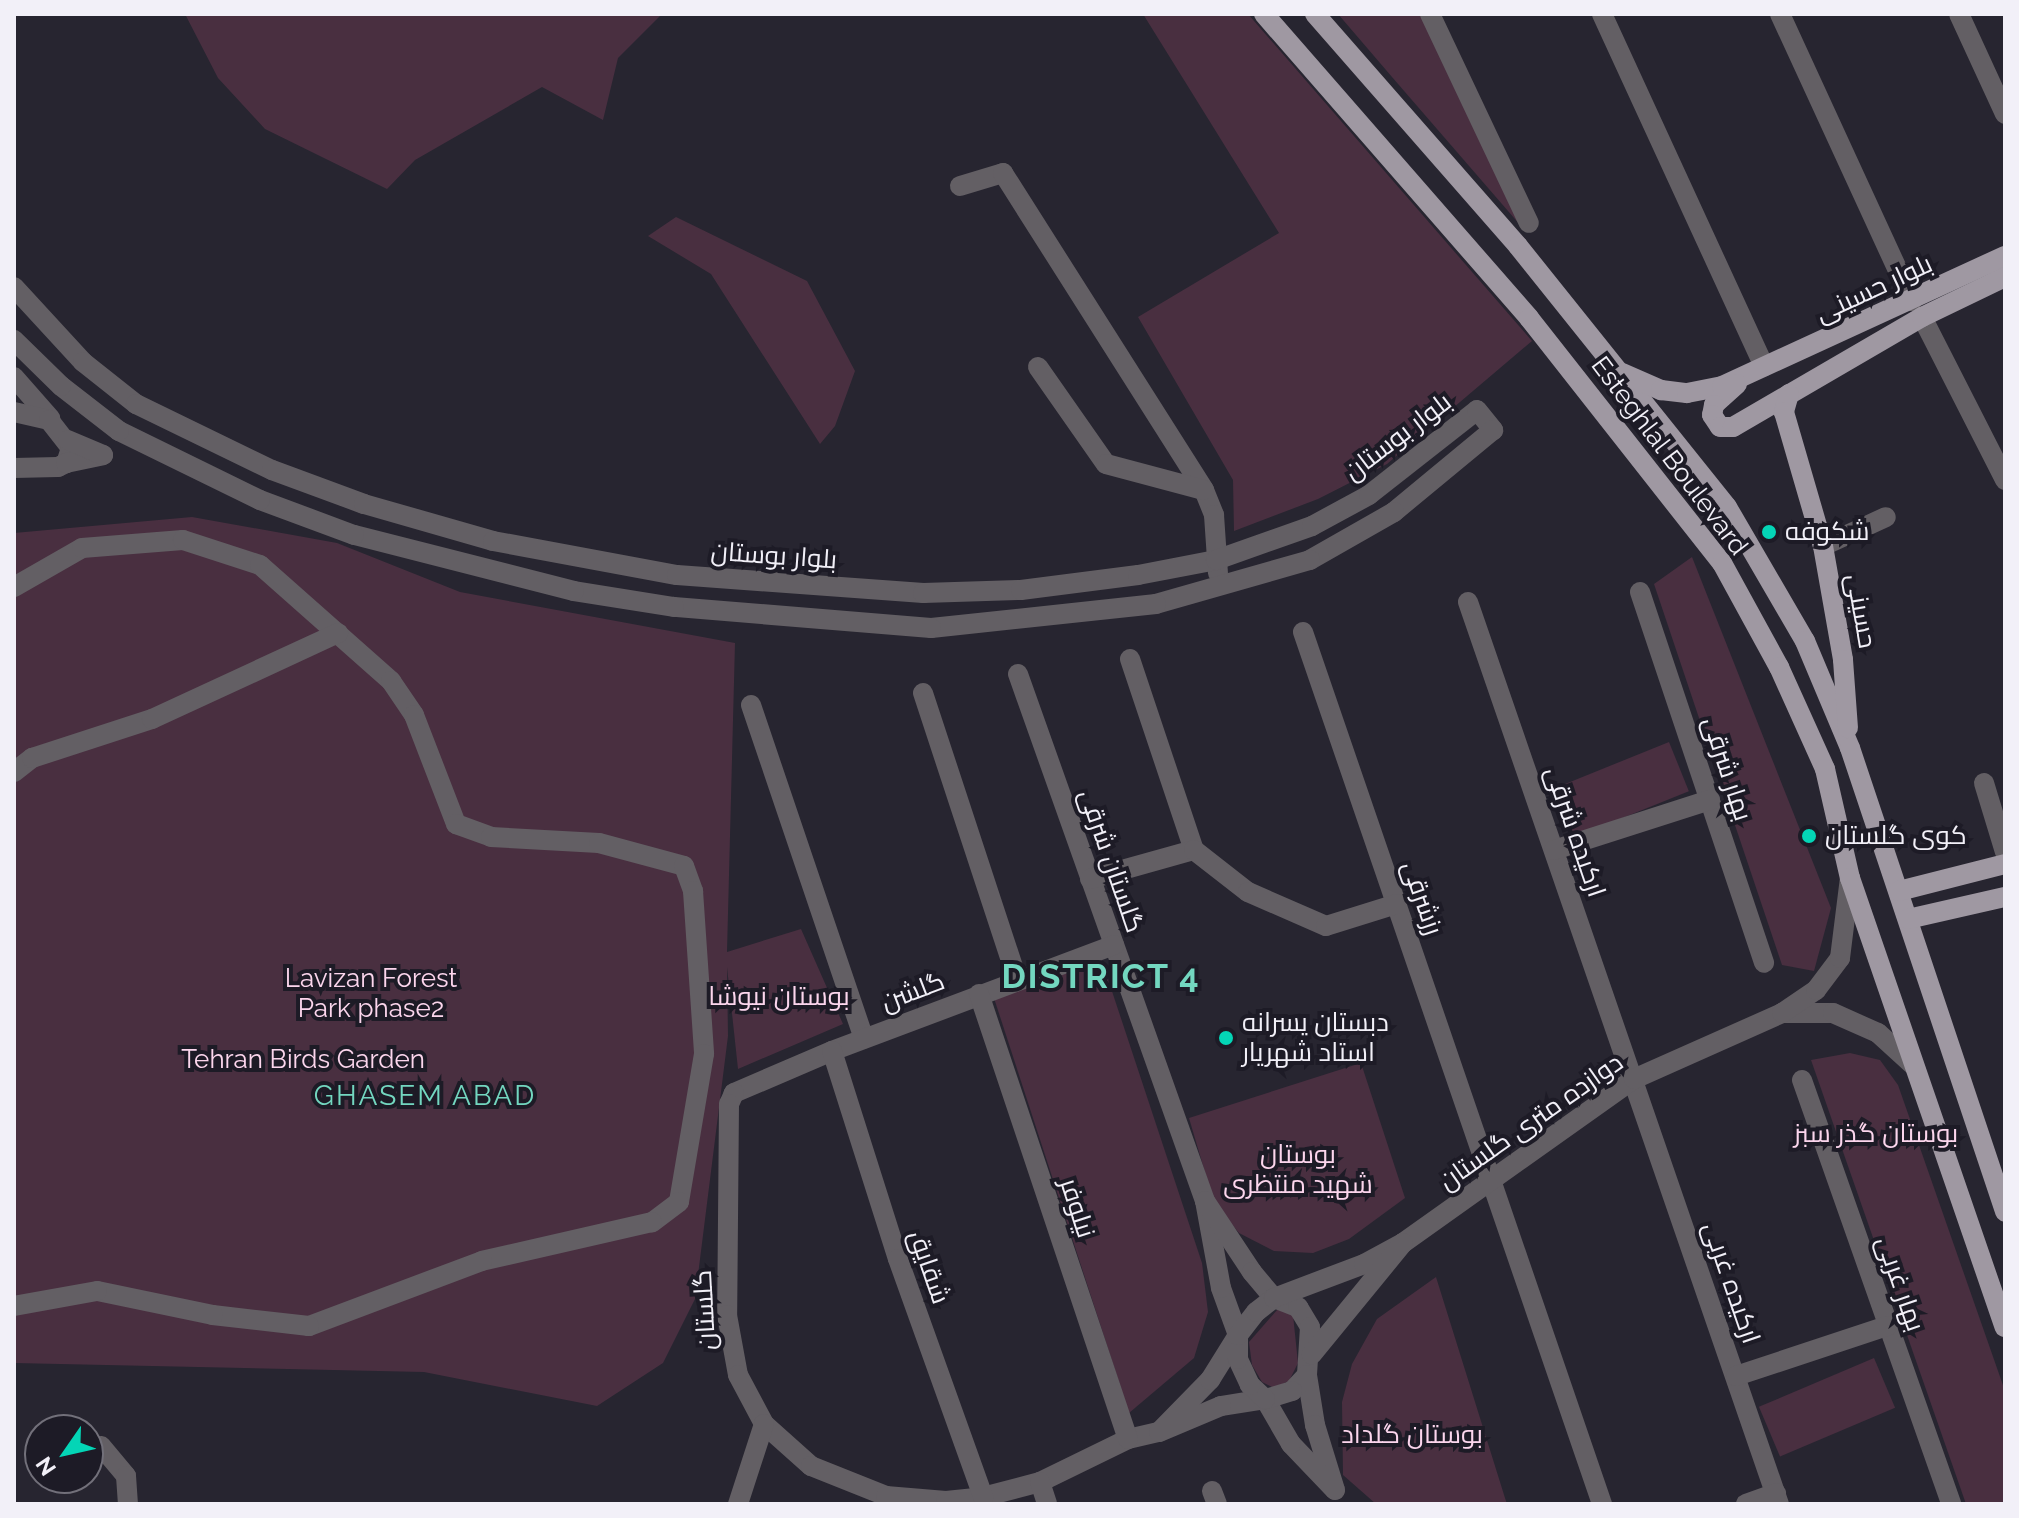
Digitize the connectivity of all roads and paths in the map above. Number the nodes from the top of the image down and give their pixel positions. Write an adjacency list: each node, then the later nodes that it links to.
1 (1264, 14): 32 (main road, Esteghlal Boulevard)
2 (1315, 14): 17 (main road, Esteghlal Boulevard)
3 (1430, 14): 9 (street)
4 (1602, 14): 16 (street)
5 (1780, 14): 13 (street)
6 (1959, 14): 7 (street)
7 (2005, 114)
8 (960, 186): 28 (street)
9 (1529, 223)
10 (2005, 256): 13 (main road, بلوار حسینی)
11 (2005, 277): 13 (main road, بلوار حسینی)
12 (14, 287): 20 (street, بلوار بوستان)
13 (1917, 309): 16 (main road, بلوار حسینی); 19 (main road, بلوار حسینی); 27 (street)
14 (14, 340): 22 (street, بلوار بوستان)
15 (1038, 367): 28 (street)
16 (1764, 367): 17 (main road); 19 (main road, بلوار حسینی)
17 (1617, 371): 29 (main road, Esteghlal Boulevard)
18 (14, 377): 23 (street)
19 (1789, 394): 36 (main road, حسینی)
20 (136, 404): 22 (street); 33 (street, بلوار بوستان)
21 (14, 411): 23 (street)
22 (119, 431): 24 (street); 38 (street, بلوار بوستان)
23 (63, 434): 24 (street); 25 (street)
24 (103, 455): 25 (street)
25 (66, 463): 26 (street)
26 (14, 468)
27 (2005, 480)
28 (1204, 490): 37 (street)
29 (1727, 507): 32 (main road); 51 (main road, Esteghlal Boulevard)
30 (1334, 514): 34 (street); 34 (street, بلوار بوستان); 37 (street, بلوار بوستان)
31 (1886, 517): 36 (street)
32 (1697, 529): 59 (main road, Esteghlal Boulevard)
33 (487, 539): 35 (street, بلوار بوستان); 38 (street)
34 (1346, 544): 40 (street, بلوار بوستان)
35 (513, 545): 38 (street); 42 (street, بلوار بوستان)
36 (1823, 546): 51 (main road, حسینی)
37 (1216, 560): 40 (street); 42 (street, بلوار بوستان)
38 (485, 572): 44 (street, بلوار بوستان)
39 (14, 587): 46 (street)
40 (1220, 589): 44 (street, بلوار بوستان)
41 (1640, 592): 54 (street, بهار شرقی)
42 (923, 593): 44 (street)
43 (1468, 602): 56 (street, ارکیده شرقی)
44 (931, 628)
45 (1303, 632): 64 (street, رزشرقی)
46 (338, 633): 52 (street); 83 (street)
47 (1130, 659): 55 (street)
48 (1018, 674): 60 (street, گلستان شرقی)
49 (923, 693): 69 (street)
50 (751, 705): 72 (street)
51 (1850, 748): 62 (main road, Esteghlal Boulevard)
52 (14, 772)
53 (1984, 783): 57 (street)
54 (1710, 800): 56 (street); 68 (street, بهار شرقی)
55 (1194, 850): 60 (street); 64 (street)
56 (1554, 850): 75 (street, ارکیده شرقی)
57 (2005, 852)
58 (2005, 864): 61 (main road)
59 (1850, 878): 71 (street); 74 (main road, Esteghlal Boulevard)
60 (1090, 879): 67 (street, گلستان شرقی)
61 (1947, 879): 62 (main road); 65 (main road)
62 (1899, 891): 66 (main road, Esteghlal Boulevard)
63 (2005, 897): 65 (main road)
64 (1396, 904): 78 (street, رزشرقی)
65 (1967, 905): 66 (main road)
66 (1908, 919): 80 (main road, Esteghlal Boulevard)
67 (1114, 945): 69 (street, گلشن); 79 (street, گلستان شرقی)
68 (1764, 963)
69 (1017, 979): 70 (street, گلشن)
70 (979, 994): 72 (street, گلشن); 93 (street, نیلوفر)
71 (1782, 1013): 74 (street); 75 (street, دوازده متری گلستان)
72 (864, 1038): 73 (street, گلشن)
73 (832, 1051): 77 (street, گلشن); 96 (street, شقایق)
74 (1912, 1064): 85 (main road, Esteghlal Boulevard)
75 (1634, 1079): 78 (street, دوازده متری گلستان); 89 (street, ارکیده غربی)
76 (1802, 1080): 84 (street, بهار غربی)
77 (734, 1093): 91 (street, گلستان)
78 (1493, 1181): 81 (street, دوازده متری گلستان); 102 (street, رزشرقی)
79 (1205, 1201): 82 (street); 86 (street)
80 (2005, 1212)
81 (1403, 1243): 82 (street); 87 (street)
82 (1274, 1298): 86 (street); 87 (street)
83 (14, 1306)
84 (1887, 1326): 89 (street); 104 (street, بهار غربی)
85 (2005, 1327)
86 (1238, 1335): 90 (street); 92 (street)
87 (1312, 1354): 88 (street)
88 (1307, 1375): 90 (street); 97 (street)
89 (1736, 1376): 98 (street, ارکیده غربی)
90 (1265, 1399): 92 (street, گلستان); 97 (street)
91 (764, 1424): 96 (street, گلستان); 100 (street)
92 (1159, 1432): 93 (street, گلستان)
93 (1128, 1439): 95 (street, گلستان)
94 (104, 1450): 99 (street)
95 (1040, 1482): 96 (street, گلستان); 101 (street)
96 (983, 1497)
97 (1342, 1497)
98 (1777, 1499): 103 (street)
99 (128, 1504)
100 (738, 1504)
101 (1047, 1504)
102 (1602, 1504)
103 (1746, 1504)
104 (1951, 1504)

